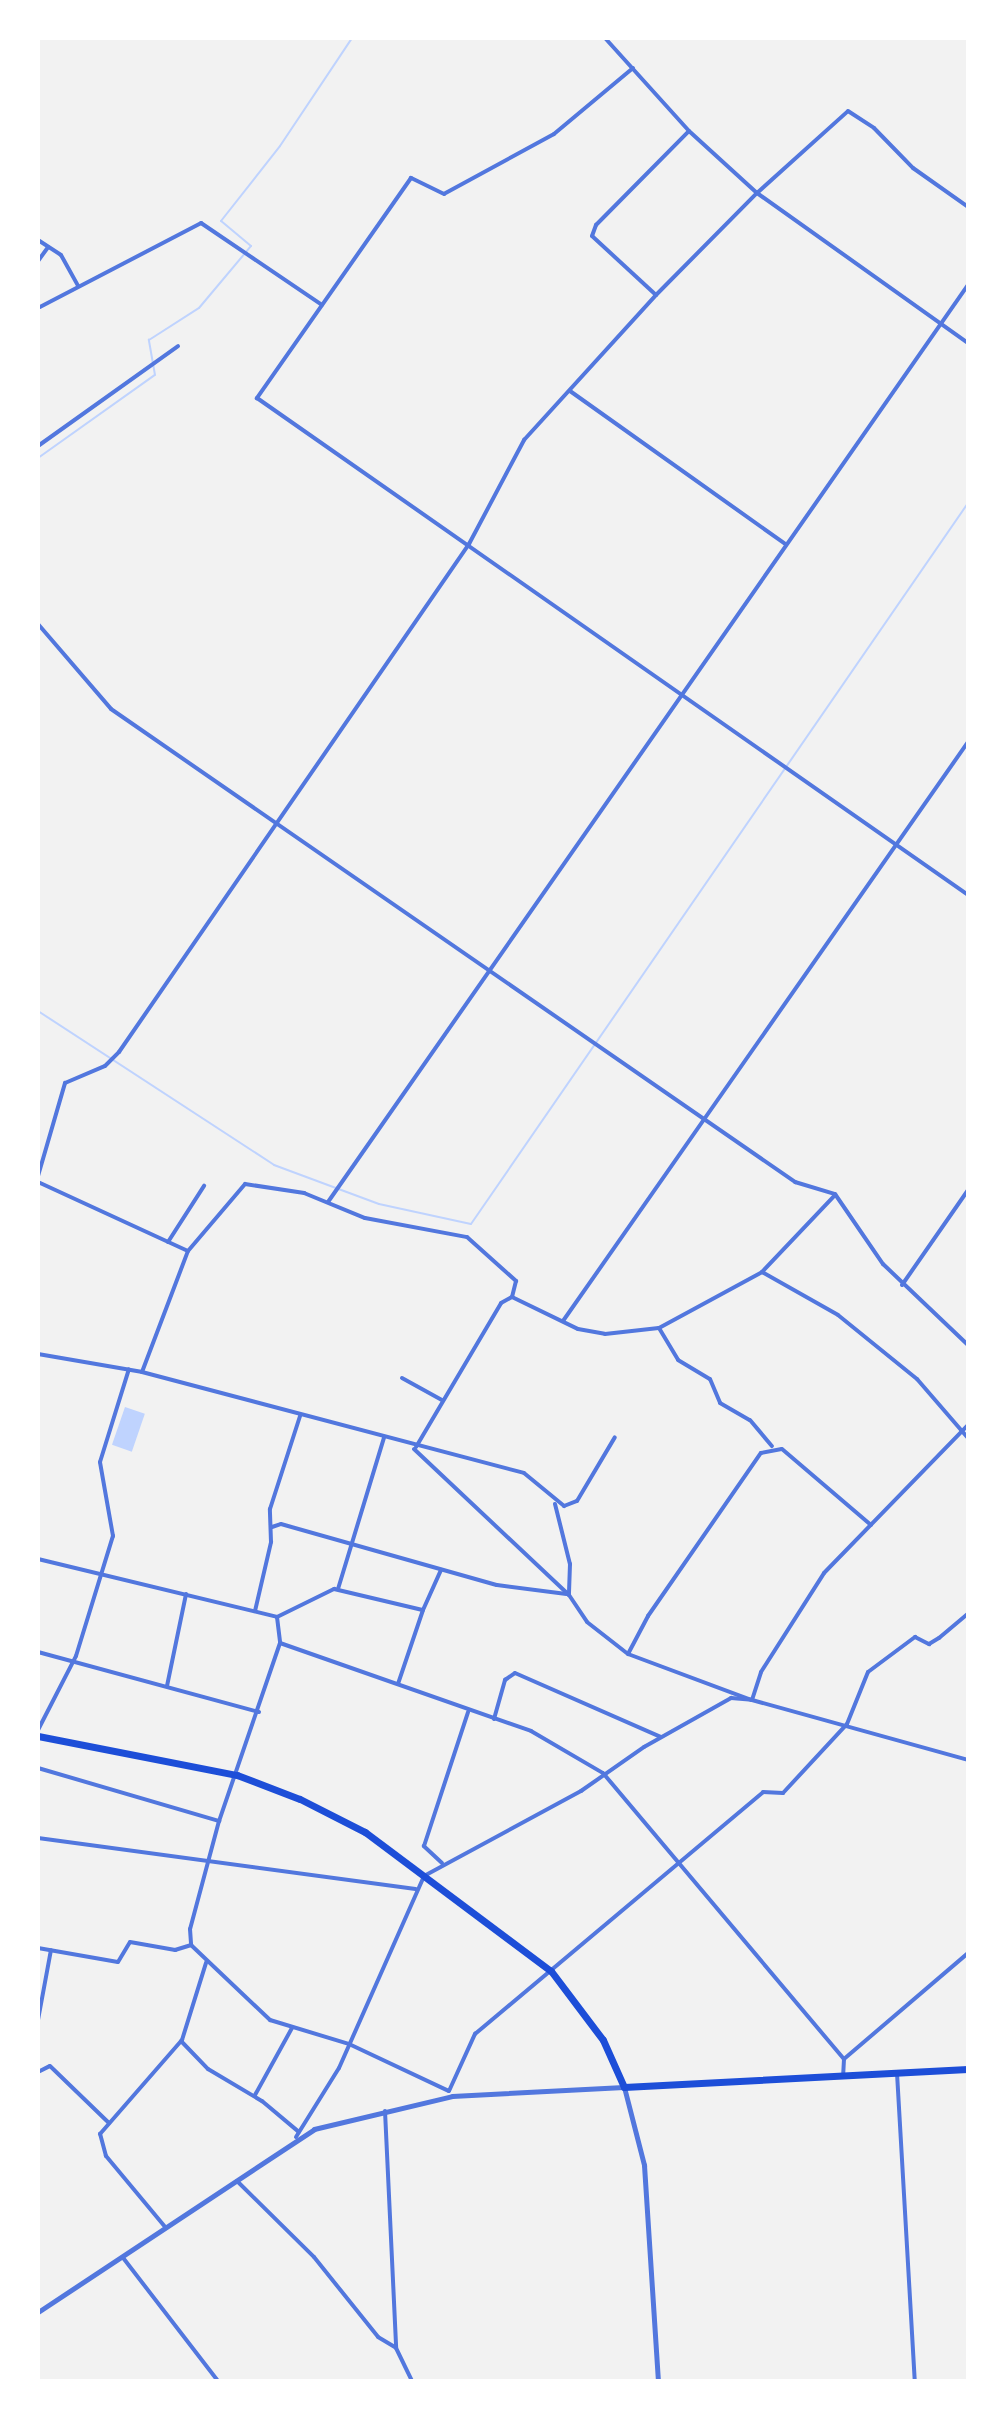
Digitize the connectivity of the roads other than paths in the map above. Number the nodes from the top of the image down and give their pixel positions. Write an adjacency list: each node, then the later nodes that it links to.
1 (605, 38): 2 (street)
2 (633, 68): 3 (street); 12 (street)
3 (689, 131): 4 (street); 11 (street)
4 (757, 193): 5 (street); 11 (street); 14 (street)
5 (968, 207)
6 (38, 240): 7 (street)
7 (48, 247): 8 (street); 10 (street)
8 (38, 261)
9 (968, 285): 14 (street)
10 (78, 286): 12 (street); 13 (street)
11 (656, 295): 17 (street)
12 (323, 305): 19 (street)
13 (38, 308)
14 (942, 324): 15 (street); 20 (street)
15 (968, 343)
16 (178, 346): 18 (street)
17 (570, 391): 19 (street); 20 (street)
18 (38, 446)
19 (469, 544): 22 (street); 24 (street)
20 (785, 544): 22 (street)
21 (38, 624): 24 (street)
22 (684, 692): 25 (street); 27 (street)
23 (968, 742): 25 (street)
24 (277, 825): 27 (street); 29 (street)
25 (895, 845): 26 (street); 28 (street)
26 (968, 895)
27 (492, 973): 28 (street); 33 (street)
28 (703, 1120): 32 (street); 39 (street)
29 (38, 1179): 34 (street)
30 (204, 1186): 34 (street)
31 (968, 1190): 37 (street)
32 (835, 1194): 36 (street); 37 (street)
33 (328, 1202): 35 (street); 38 (street)
34 (168, 1242): 35 (street)
35 (188, 1251): 44 (street)
36 (762, 1272): 40 (street); 49 (street)
37 (902, 1285): 41 (street)
38 (512, 1297): 39 (street); 46 (street)
39 (563, 1321): 40 (street)
40 (659, 1328): 53 (street)
41 (968, 1345)
42 (38, 1354): 43 (street)
43 (129, 1369): 44 (street); 61 (street)
44 (142, 1372): 47 (street)
45 (402, 1378): 46 (street)
46 (442, 1400): 54 (street)
47 (300, 1415): 51 (street); 57 (street)
48 (968, 1425): 49 (street)
49 (959, 1432): 52 (street); 56 (street)
50 (615, 1437): 55 (street)
51 (384, 1438): 54 (street); 58 (street)
52 (968, 1438)
53 (773, 1447): 56 (street); 71 (street)
54 (414, 1449): 55 (street); 64 (street)
55 (555, 1504): 64 (street)
56 (871, 1525): 75 (street)
57 (272, 1527): 58 (street); 66 (street)
58 (351, 1544): 60 (street); 62 (street)
59 (38, 1559): 61 (street)
60 (441, 1570): 64 (street); 65 (street)
61 (101, 1574): 63 (street); 72 (street)
62 (337, 1589): 65 (street); 68 (street)
63 (186, 1593): 66 (street); 74 (street)
64 (569, 1595): 71 (street)
65 (423, 1610): 73 (street)
66 (255, 1611): 68 (street)
67 (968, 1614): 79 (street)
68 (277, 1617): 69 (street)
69 (280, 1643): 73 (street); 76 (street)
70 (38, 1652): 72 (street)
71 (628, 1654): 75 (street)
72 (72, 1664): 74 (street); 80 (street)
73 (398, 1684): 77 (street)
74 (167, 1686): 76 (street)
75 (752, 1700): 79 (street); 81 (street)
76 (259, 1712): 85 (street)
77 (468, 1712): 78 (street); 89 (street)
78 (494, 1719): 81 (street); 84 (street)
79 (847, 1724): 82 (street); 90 (street)
80 (38, 1733): 85 (main road)
81 (661, 1737): 84 (street)
82 (968, 1760)
83 (38, 1768): 86 (street)
84 (603, 1773): 89 (street); 90 (street)
85 (237, 1775): 86 (street); 91 (main road)
86 (219, 1821): 88 (street)
87 (38, 1838): 88 (street)
88 (209, 1862): 92 (street); 93 (street)
89 (442, 1863): 91 (street)
90 (678, 1863): 98 (street); 103 (street)
91 (424, 1876): 92 (street); 98 (main road)
92 (416, 1889): 102 (street)
93 (191, 1945): 95 (street); 97 (street)
94 (38, 1948): 95 (street)
95 (51, 1950): 99 (street)
96 (968, 1953): 103 (street)
97 (206, 1963): 100 (street); 101 (street)
98 (551, 1971): 110 (main road); 111 (street)
99 (38, 2020)
100 (292, 2028): 102 (street); 112 (street)
101 (181, 2041): 112 (street); 114 (street)
102 (349, 2044): 111 (street); 115 (street)
103 (844, 2059): 109 (street)
104 (38, 2061): 105 (street)
105 (43, 2067): 107 (street); 114 (street)
106 (968, 2069): 108 (main road)
107 (38, 2072)
108 (897, 2073): 109 (main road); 124 (street)
109 (843, 2076): 110 (main road)
110 (624, 2087): 111 (street); 123 (street)
111 (450, 2093): 113 (street)
112 (256, 2097): 115 (street)
113 (385, 2110): 115 (street); 120 (street)
114 (109, 2123): 117 (street)
115 (298, 2135): 116 (street)
116 (235, 2180): 117 (street); 120 (street)
117 (166, 2228): 118 (street)
118 (124, 2259): 119 (street); 121 (street)
119 (38, 2312)
120 (396, 2348): 122 (street)
121 (218, 2381)
122 (412, 2381)
123 (658, 2381)
124 (915, 2381)

